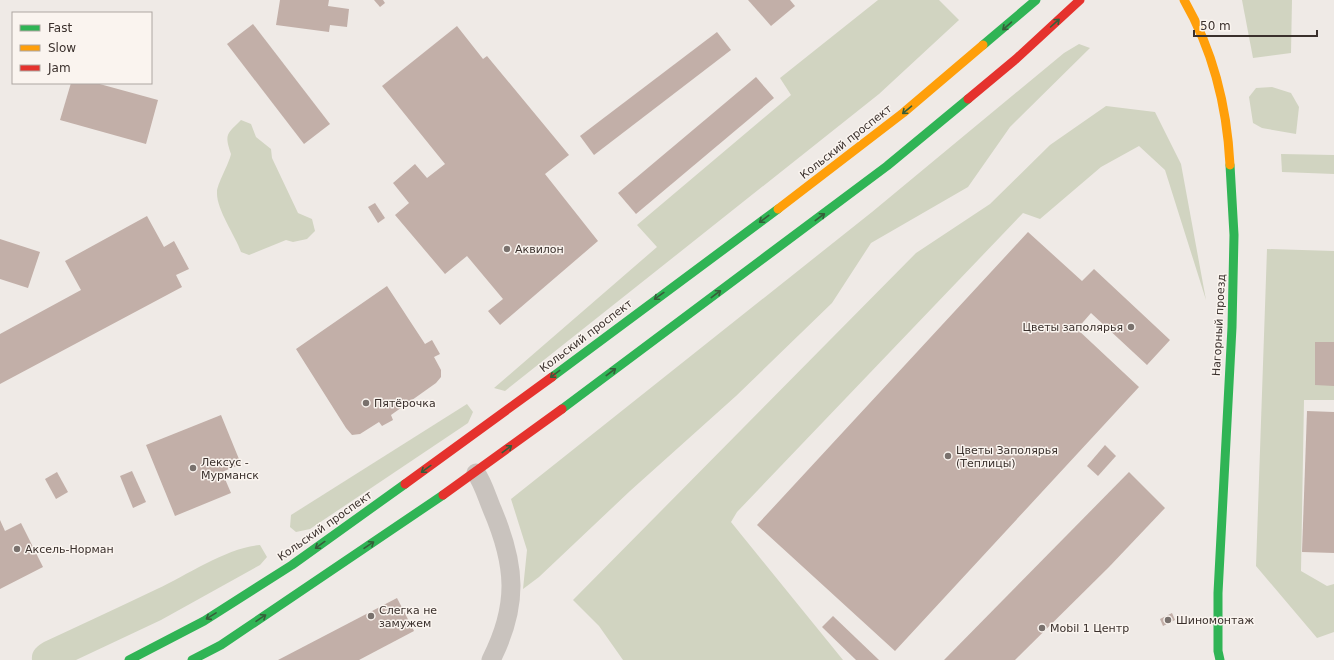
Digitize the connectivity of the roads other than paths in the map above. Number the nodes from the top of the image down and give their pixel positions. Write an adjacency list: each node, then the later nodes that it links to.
1 (1036, 0): 4 (main road, Кольский проспект, one-way to 4)
2 (1080, 0): 5 (main road, one-way to 2)
3 (1184, 0): 9 (main road, Нагорный проезд)
4 (457, 446): 5 (main road); 6 (main road, Кольский проспект, one-way to 6)
5 (470, 464): 7 (main road, one-way to 5); 8 (street)
6 (129, 660)
7 (192, 660)
8 (491, 660)
9 (1220, 660)

